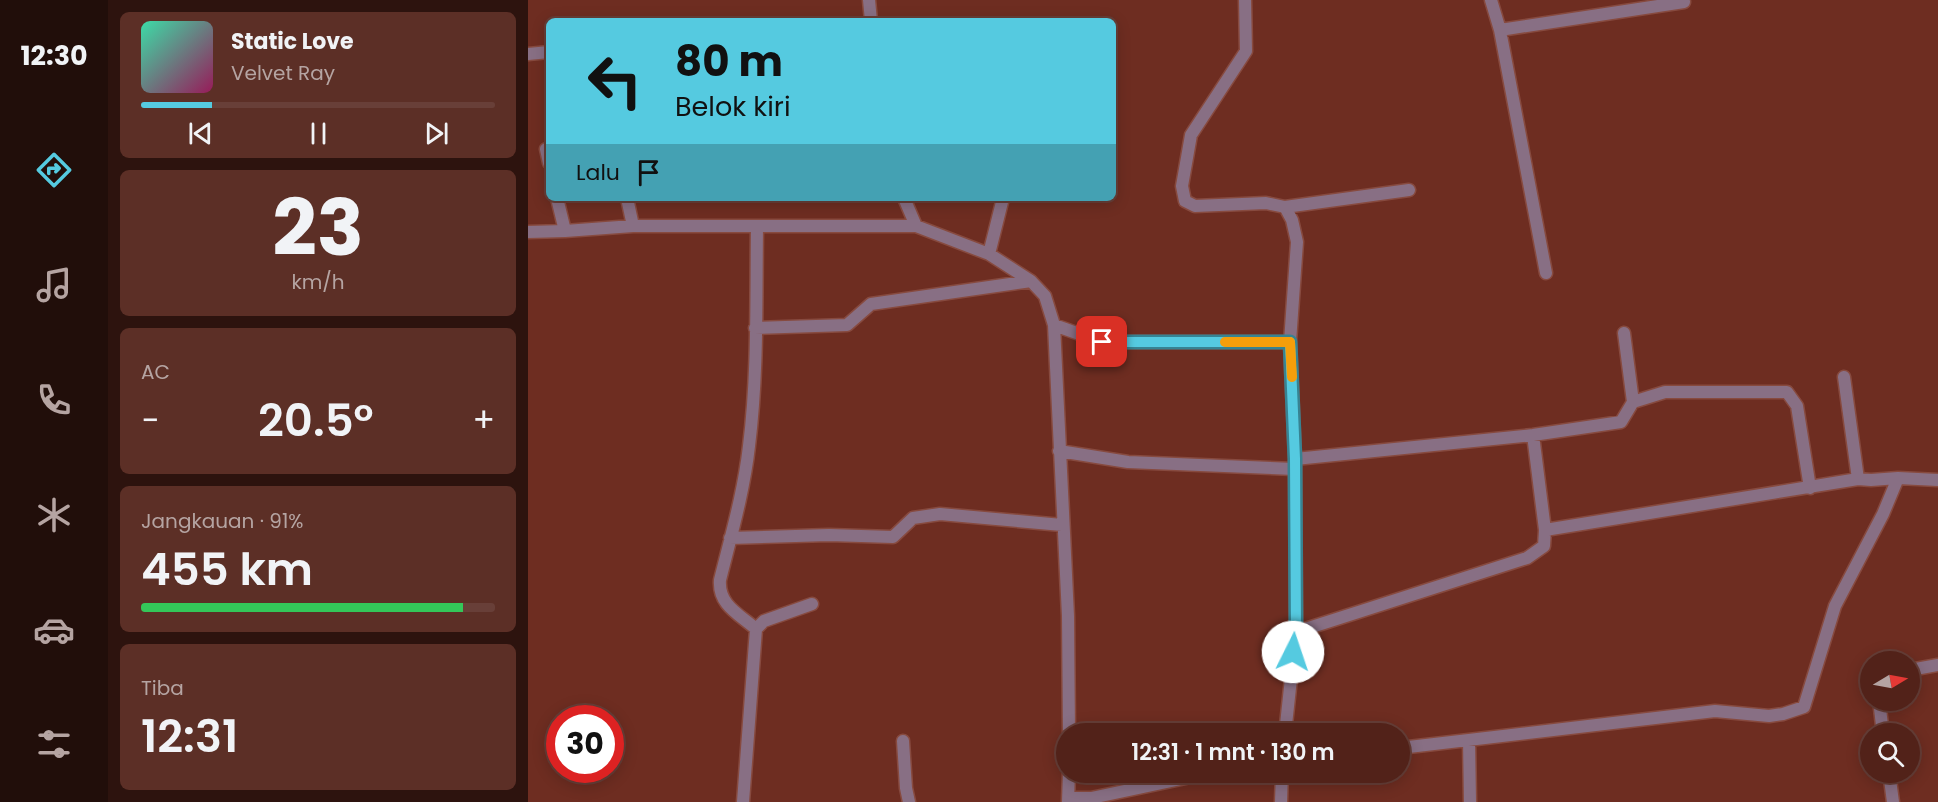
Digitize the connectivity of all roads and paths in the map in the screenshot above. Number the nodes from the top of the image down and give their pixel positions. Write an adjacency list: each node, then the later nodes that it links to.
1 (869, 0): 6 (street)
2 (1245, 0): 15 (street)
3 (1491, 0): 7 (street)
4 (1684, 2): 5 (street)
5 (1612, 6): 7 (street)
6 (872, 18)
7 (1500, 30): 22 (street)
8 (546, 52): 9 (street)
9 (528, 54)
10 (1409, 190): 15 (street)
11 (558, 201): 19 (street)
12 (628, 201): 16 (street)
13 (905, 201): 17 (street)
14 (1002, 201): 21 (street)
15 (1285, 207): 27 (street)
16 (633, 226): 18 (street); 19 (street)
17 (916, 226): 18 (street); 21 (street)
18 (757, 227): 25 (street)
19 (565, 231): 20 (street)
20 (528, 232)
21 (989, 254): 23 (street)
22 (1545, 273)
23 (1031, 281): 24 (street); 25 (street)
24 (1054, 325): 27 (street); 31 (street)
25 (755, 328): 39 (street)
26 (1624, 333): 29 (street)
27 (1290, 342): 32 (street)
28 (1844, 377): 34 (street)
29 (1633, 402): 30 (street); 36 (street)
30 (1533, 435): 32 (street); 38 (street)
31 (1059, 451): 32 (street); 37 (street)
32 (1294, 464): 42 (street)
33 (1898, 478): 34 (street); 35 (street); 47 (street)
34 (1858, 479): 36 (street)
35 (1938, 480)
36 (1810, 488): 38 (street)
37 (1062, 525): 39 (street); 45 (street)
38 (1545, 530): 42 (street)
39 (730, 538): 41 (street)
40 (812, 604): 41 (street)
41 (756, 629): 55 (street)
42 (1296, 632): 46 (street)
43 (1938, 665): 44 (street)
44 (1920, 668)
45 (1069, 723)
46 (1286, 723)
47 (1469, 740): 49 (street); 58 (street)
48 (903, 741): 56 (street)
49 (1410, 747)
50 (1069, 783): 54 (street)
51 (1162, 783): 54 (street)
52 (1282, 783): 57 (street)
53 (1890, 783): 59 (street)
54 (1069, 800)
55 (742, 802)
56 (909, 802)
57 (1281, 802)
58 (1470, 802)
59 (1893, 802)

